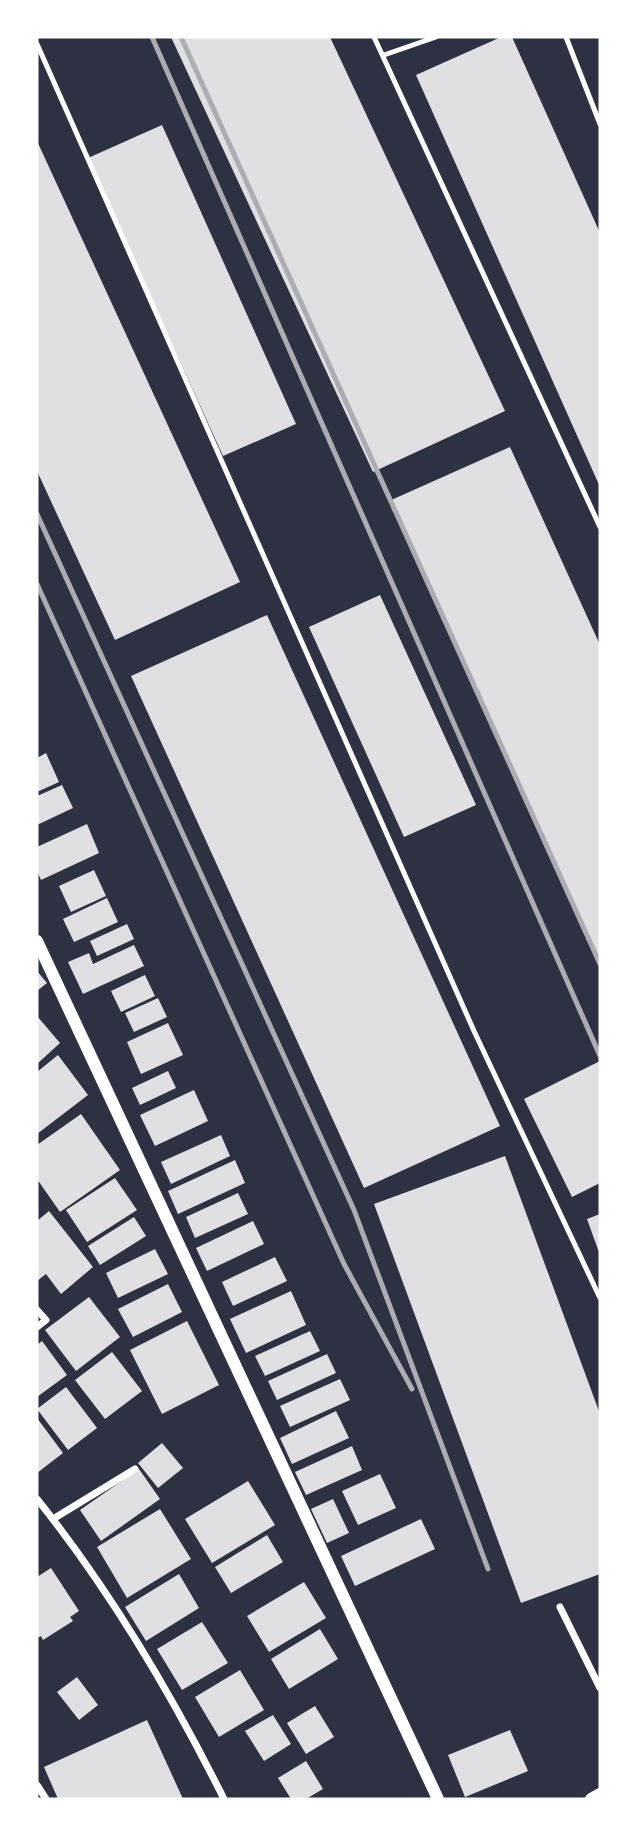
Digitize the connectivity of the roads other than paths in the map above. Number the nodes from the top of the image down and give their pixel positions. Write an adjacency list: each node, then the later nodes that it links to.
1 (374, 37): 5 (lane)
2 (436, 37): 5 (lane)
3 (566, 37): 6 (lane)
4 (37, 44): 9 (lane)
5 (384, 55): 7 (lane)
6 (600, 124)
7 (600, 527)
8 (37, 941): 21 (street)
9 (600, 1298)
10 (37, 1310): 11 (street)
11 (37, 1327)
12 (135, 1469): 14 (street)
13 (37, 1499): 14 (street)
14 (53, 1519): 20 (street)
15 (560, 1607): 16 (street)
16 (600, 1688)
17 (37, 1784): 19 (street)
18 (600, 1794): 22 (street)
19 (46, 1799)
20 (224, 1799)
21 (438, 1799)
22 (591, 1799)

